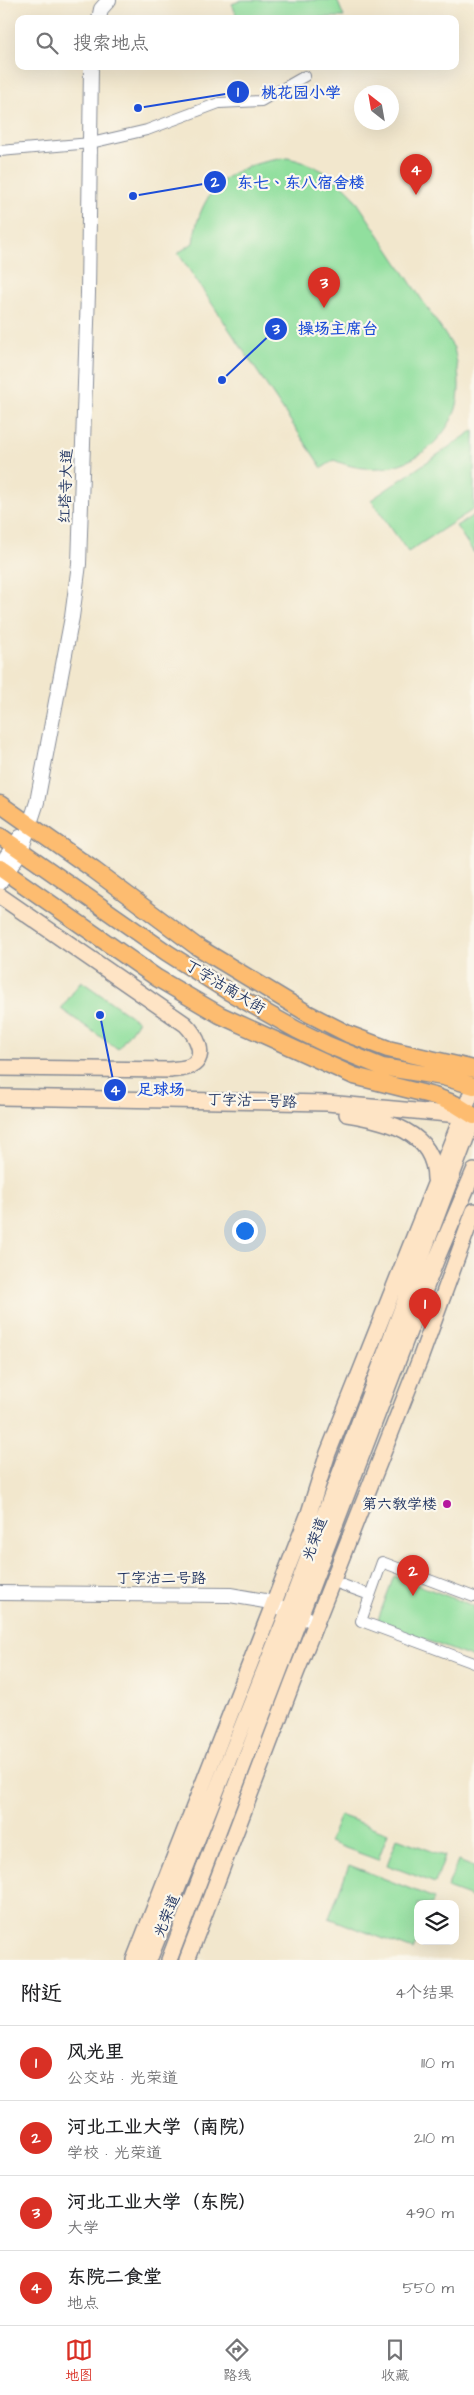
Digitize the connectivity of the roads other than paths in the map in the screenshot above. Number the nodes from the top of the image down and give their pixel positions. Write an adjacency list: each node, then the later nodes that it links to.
1 (110, 0): 2 (street)
2 (100, 15)
3 (92, 70): 5 (street, 红塔寺大道)
4 (305, 76): 5 (street)
5 (91, 143): 6 (street); 8 (street, 红塔寺大道)
6 (0, 151)
7 (0, 804): 8 (main road)
8 (29, 826): 10 (street, 红塔寺大道); 14 (main road)
9 (0, 836): 10 (main road, 丁字沽南大街)
10 (17, 848): 11 (street, 红塔寺大道); 15 (main road, 丁字沽南大街)
11 (2, 872): 18 (main road, 丁字沽南大街)
12 (0, 896): 13 (main road)
13 (0, 1068)
14 (474, 1069)
15 (474, 1086): 18 (main road)
16 (0, 1097): 17 (main road, 丁字沽一号路)
17 (296, 1102): 18 (main road, 丁字沽一号路); 20 (main road)
18 (470, 1115): 20 (main road); 28 (main road, 光荣道)
19 (474, 1171): 28 (main road, 光荣道)
20 (434, 1183): 27 (main road)
21 (474, 1211): 22 (main road)
22 (470, 1227): 23 (main road)
23 (332, 1581): 25 (street); 29 (main road)
24 (0, 1593): 27 (street, 丁字沽二号路)
25 (370, 1595): 26 (street); 30 (street)
26 (474, 1597)
27 (272, 1604): 28 (street, 丁字沽二号路); 31 (main road)
28 (294, 1614): 29 (street, 丁字沽二号路); 32 (main road, 光荣道); 33 (main road, 光荣道)
29 (316, 1622): 34 (main road)
30 (474, 1663)
31 (134, 1960)
32 (149, 1960)
33 (169, 1960)
34 (187, 1960)

